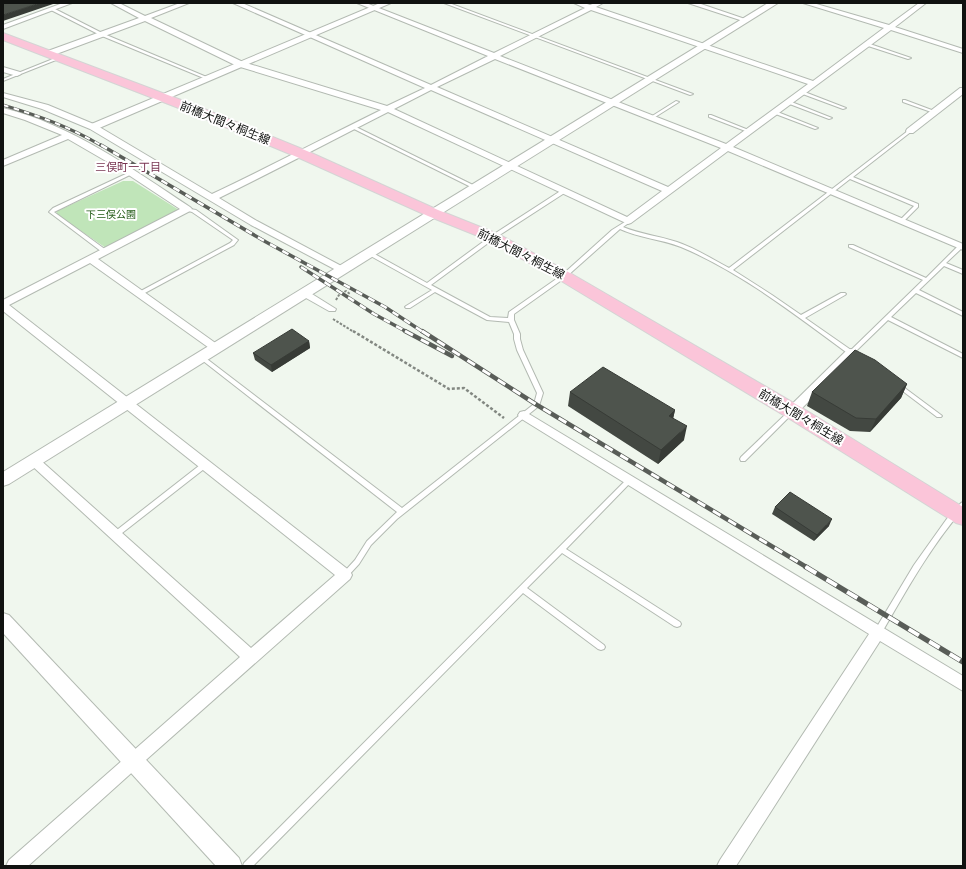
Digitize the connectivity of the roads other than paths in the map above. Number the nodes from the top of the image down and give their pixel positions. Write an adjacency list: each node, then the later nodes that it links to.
1 (69, 3): 16 (street)
2 (114, 3): 17 (street)
3 (186, 3): 17 (street)
4 (236, 3): 22 (street)
5 (360, 3): 14 (street)
6 (387, 3): 14 (street)
7 (446, 3): 24 (lane)
8 (577, 3): 15 (street)
9 (600, 3): 15 (street)
10 (691, 3): 18 (street)
11 (774, 3): 18 (street)
12 (806, 3): 20 (street)
13 (923, 3): 20 (street)
14 (374, 8): 22 (street); 29 (street)
15 (590, 8): 24 (street); 26 (street)
16 (52, 9): 19 (street); 21 (lane)
17 (144, 18): 21 (street); 31 (street)
18 (745, 20): 26 (street)
19 (3, 27)
20 (888, 27): 25 (street); 27 (street)
21 (100, 34): 28 (street); 34 (lane)
22 (311, 35): 31 (street); 38 (street)
23 (3, 36): 28 (main road, 前橋大間々桐生線)
24 (534, 36): 29 (street); 35 (lane)
25 (866, 44): 30 (lane); 37 (street)
26 (703, 46): 35 (street); 37 (street)
27 (963, 52)
28 (53, 56): 33 (lane); 43 (main road, 前橋大間々桐生線)
29 (494, 56): 38 (street); 45 (street)
30 (909, 58)
31 (240, 64): 34 (street); 49 (street)
32 (3, 68): 33 (street)
33 (17, 74): 36 (lane)
34 (207, 78): 43 (street)
35 (650, 78): 41 (lane); 45 (street)
36 (3, 80)
37 (813, 83): 40 (street)
38 (431, 88): 49 (street); 62 (street)
39 (963, 90): 52 (street)
40 (801, 92): 47 (street); 48 (lane)
41 (691, 94)
42 (3, 95): 56 (street)
43 (162, 97): 56 (street); 64 (main road, 前橋大間々桐生線)
44 (904, 101): 52 (lane)
45 (612, 102): 54 (street); 62 (street)
46 (677, 102): 54 (lane)
47 (788, 102): 51 (street); 55 (lane)
48 (844, 108)
49 (387, 109): 57 (street); 66 (street)
50 (3, 110): 61 (street)
51 (774, 112): 58 (lane); 59 (street)
52 (935, 112): 60 (street)
53 (710, 116): 59 (lane)
54 (651, 118): 63 (street)
55 (830, 118)
56 (93, 127): 73 (street)
57 (353, 127): 64 (street); 69 (lane)
58 (816, 128)
59 (749, 131): 63 (street)
60 (910, 131): 68 (lane)
61 (70, 135): 65 (street); 67 (street)
62 (551, 140): 66 (street); 71 (street)
63 (727, 148): 71 (street); 72 (street)
64 (302, 154): 73 (street); 75 (main road, 前橋大間々桐生線)
65 (3, 164)
66 (509, 166): 69 (street); 70 (street)
67 (132, 173): 74 (street); 82 (lane)
68 (851, 178): 72 (lane); 77 (lane)
69 (475, 187): 75 (street)
70 (564, 191): 76 (street); 79 (lane)
71 (669, 191): 76 (street)
72 (832, 192): 77 (street); 87 (lane)
73 (212, 198): 86 (street)
74 (187, 209): 82 (street); 94 (lane)
75 (433, 213): 79 (main road, 前橋大間々桐生線); 83 (street)
76 (628, 221): 78 (lane)
77 (901, 221): 81 (street)
78 (619, 227): 87 (lane); 89 (lane)
79 (493, 237): 89 (main road, 前橋大間々桐生線); 91 (lane)
80 (851, 246): 90 (lane)
81 (962, 247): 85 (lane)
82 (104, 251): 84 (street)
83 (369, 252): 86 (street); 91 (lane)
84 (91, 258): 94 (street); 97 (street)
85 (944, 264): 88 (lane); 90 (lane)
86 (342, 270): 104 (street)
87 (730, 270): 101 (lane)
88 (963, 272)
89 (564, 276): 103 (lane); 110 (main road, 前橋大間々桐生線)
90 (927, 280): 93 (lane)
91 (428, 285): 92 (lane)
92 (436, 289): 98 (lane); 103 (lane)
93 (916, 291): 100 (lane); 102 (lane)
94 (141, 293): 104 (street)
95 (843, 294): 101 (lane)
96 (309, 296): 99 (street)
97 (3, 305): 109 (street)
98 (408, 307)
99 (332, 313)
100 (963, 314)
101 (802, 317): 105 (lane)
102 (888, 318): 105 (lane); 106 (lane)
103 (511, 320): 111 (lane)
104 (216, 347): 107 (street)
105 (854, 355): 110 (street)
106 (962, 356)
107 (201, 357): 109 (street); 118 (lane)
108 (895, 384): 112 (lane)
109 (128, 403): 114 (street); 115 (street)
110 (792, 412): 113 (lane); 119 (main road, 前橋大間々桐生線)
111 (524, 415): 117 (street); 118 (lane)
112 (939, 416)
113 (743, 459)
114 (34, 461): 116 (street); 120 (street)
115 (206, 466): 120 (lane); 122 (street)
116 (3, 480)
117 (629, 481): 121 (lane); 126 (street)
118 (402, 512): 122 (lane)
119 (961, 512): 126 (lane)
120 (114, 535): 128 (street)
121 (561, 549): 123 (lane); 125 (lane)
122 (345, 575): 128 (street)
123 (522, 588): 127 (lane); 133 (lane)
124 (3, 621): 130 (street)
125 (677, 624)
126 (878, 632): 129 (street); 134 (street)
127 (601, 647)
128 (251, 658): 130 (street)
129 (963, 684)
130 (132, 761): 131 (street); 132 (street)
131 (15, 866)
132 (231, 866)
133 (247, 866)
134 (726, 866)

